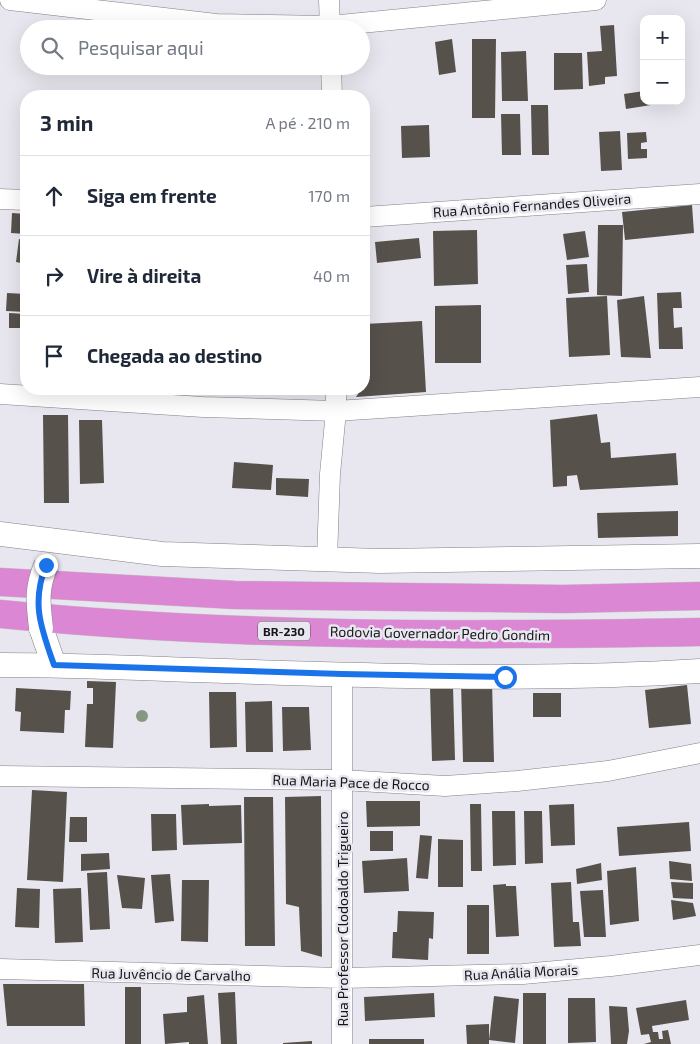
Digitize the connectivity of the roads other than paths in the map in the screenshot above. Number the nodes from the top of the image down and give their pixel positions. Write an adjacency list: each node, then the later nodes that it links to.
1 (10, 0): 4 (street)
2 (329, 0): 5 (street)
3 (596, 0): 6 (street)
4 (182, 20)
5 (330, 20)
6 (370, 23)
7 (331, 75): 8 (street)
8 (332, 90)
9 (700, 194): 12 (street, Rua Antônio Fernandes Oliveira)
10 (0, 199): 11 (street)
11 (20, 200)
12 (370, 217)
13 (700, 387): 16 (street)
14 (0, 394): 16 (street)
15 (336, 395): 16 (street)
16 (336, 412): 20 (street)
17 (0, 534): 18 (street)
18 (64, 542): 20 (street); 26 (street, bridge)
19 (700, 556): 20 (street)
20 (326, 559)
21 (0, 582): 22 (highway)
22 (700, 596)
23 (0, 614): 24 (highway, Rodovia Governador Pedro Gondim / BR-230)
24 (700, 632)
25 (0, 665): 26 (street)
26 (54, 665): 28 (street)
27 (700, 671): 28 (street)
28 (342, 674): 31 (street, Rua Professor Clodoaldo Trigueiro)
29 (700, 753): 31 (street, Rua Maria Pace de Rocco)
30 (0, 776): 31 (street, Rua Maria Pace de Rocco)
31 (342, 780): 34 (street, Rua Professor Clodoaldo Trigueiro)
32 (700, 955): 34 (street, Rua Anália Morais)
33 (0, 969): 34 (street, Rua Juvêncio de Carvalho)
34 (342, 978): 35 (street, Rua Professor Clodoaldo Trigueiro)
35 (342, 1044)

